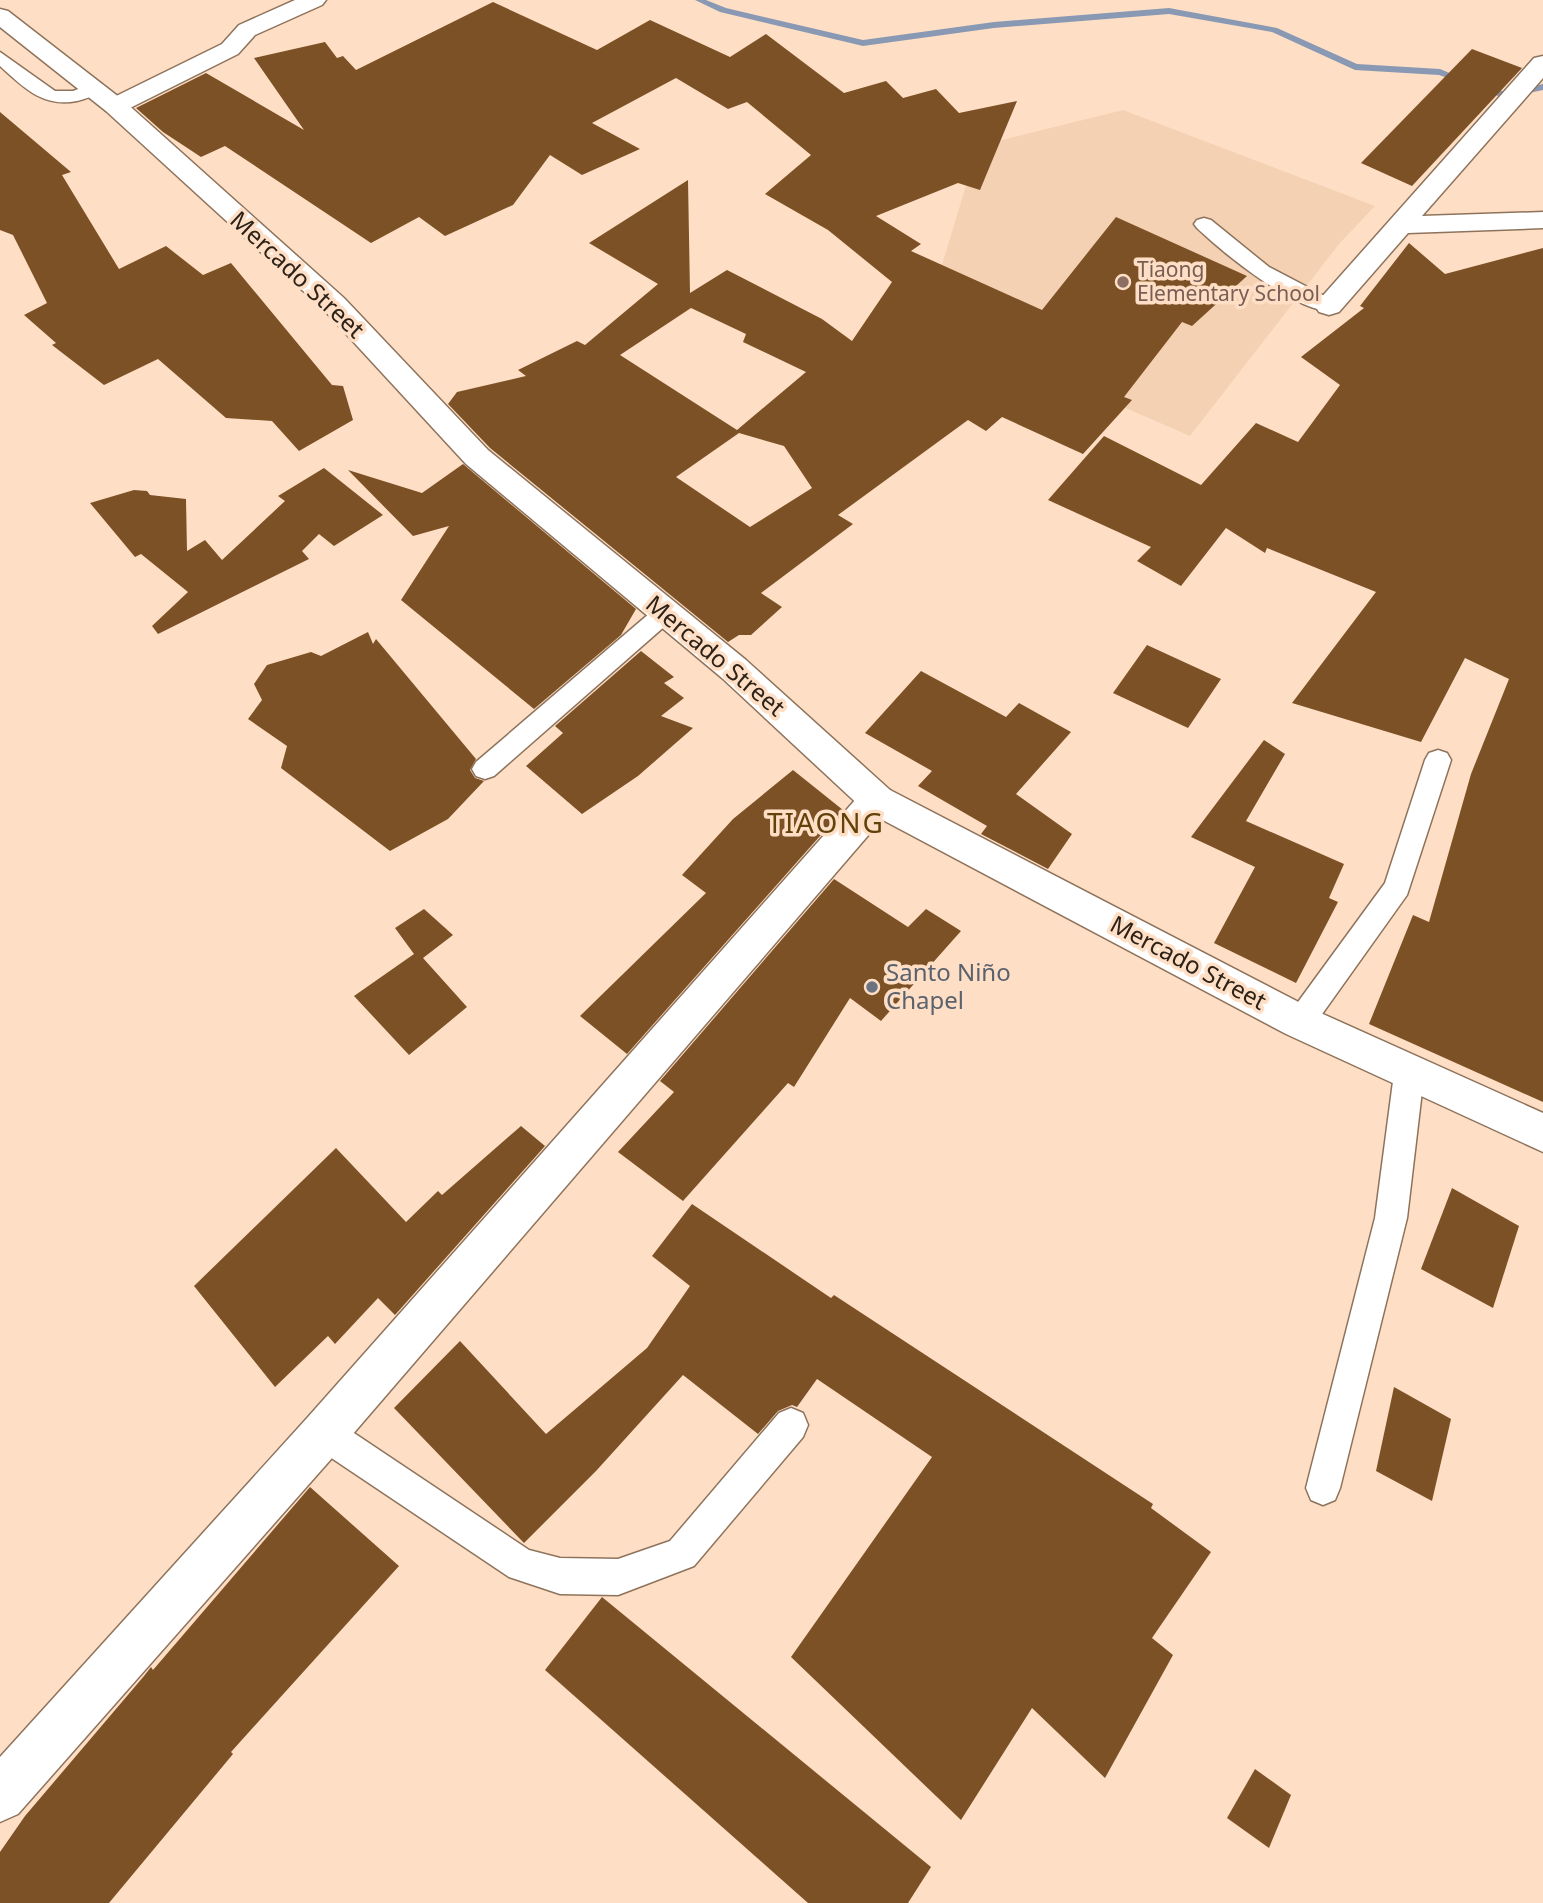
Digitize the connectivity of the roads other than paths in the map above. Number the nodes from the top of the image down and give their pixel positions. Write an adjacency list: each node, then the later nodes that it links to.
1 (314, 0): 5 (street)
2 (0, 16): 5 (street, Mercado Street)
3 (0, 57): 5 (lane)
4 (1543, 63): 8 (street)
5 (103, 97): 10 (street, Mercado Street)
6 (1543, 220): 8 (street)
7 (1205, 225): 9 (lane)
8 (1400, 225): 9 (street)
9 (1329, 306)
10 (665, 613): 12 (lane); 13 (street, Mercado Street)
11 (1438, 760): 14 (lane)
12 (485, 769)
13 (877, 800): 14 (street, Mercado Street); 18 (street)
14 (1300, 1022): 15 (street, Mercado Street)
15 (1409, 1074): 16 (street, Mercado Street); 19 (lane)
16 (1543, 1133)
17 (791, 1425): 18 (lane)
18 (324, 1433): 20 (street)
19 (1323, 1488)
20 (0, 1796)

